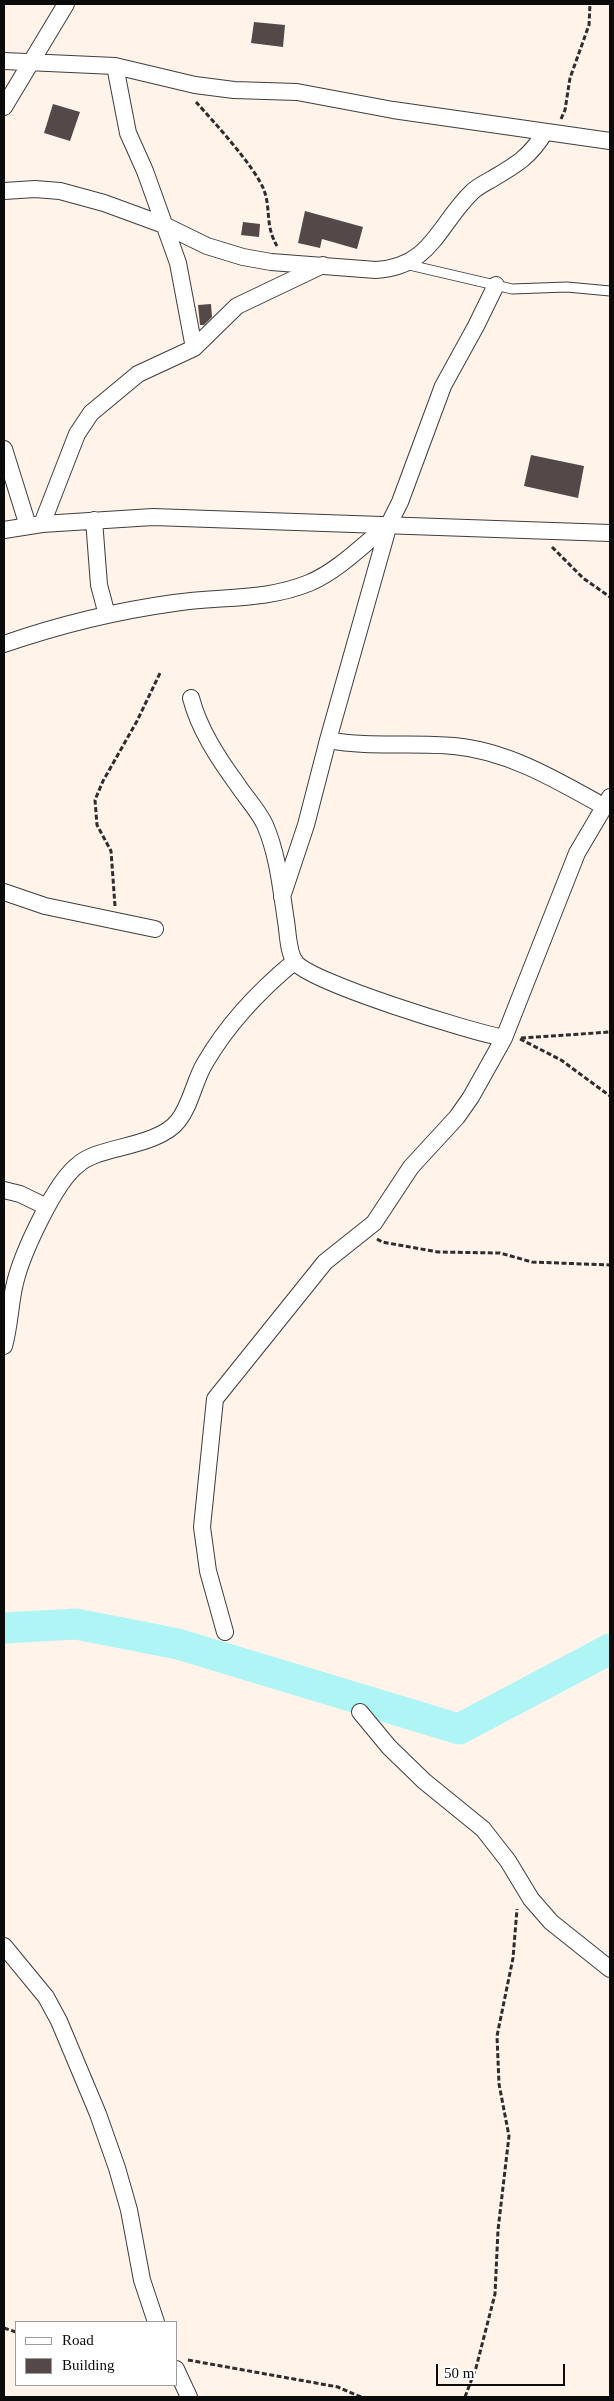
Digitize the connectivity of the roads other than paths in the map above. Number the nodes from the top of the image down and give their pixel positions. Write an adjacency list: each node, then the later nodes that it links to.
1 (66, 4): 3 (street)
2 (4, 61): 3 (street)
3 (32, 61): 4 (street); 5 (street)
4 (116, 66): 6 (street); 9 (street)
5 (4, 107)
6 (545, 132): 7 (street); 10 (street)
7 (610, 141)
8 (4, 191): 9 (street)
9 (164, 225): 11 (street); 14 (street)
10 (405, 264): 11 (street); 12 (lane)
11 (323, 265): 14 (street)
12 (496, 285): 13 (lane); 17 (street)
13 (610, 291)
14 (194, 348): 18 (street)
15 (4, 449): 18 (street)
16 (94, 520): 17 (street); 18 (street); 21 (street)
17 (389, 524): 20 (street); 21 (street); 24 (street)
18 (35, 525): 19 (street)
19 (4, 530)
20 (610, 533)
21 (108, 615): 22 (street)
22 (4, 644)
23 (191, 698): 27 (street)
24 (328, 740): 25 (street); 27 (street)
25 (608, 802): 30 (street)
26 (4, 893): 28 (street)
27 (282, 898): 29 (street)
28 (155, 929)
29 (295, 962): 30 (street); 32 (street)
30 (512, 1038): 34 (street)
31 (4, 1190): 32 (street)
32 (47, 1207): 33 (street)
33 (4, 1346)
34 (225, 1632)
35 (360, 1712): 37 (street)
36 (4, 1946): 38 (street)
37 (610, 1969)
38 (156, 2321)
39 (181, 2364): 40 (street)
40 (189, 2397)

